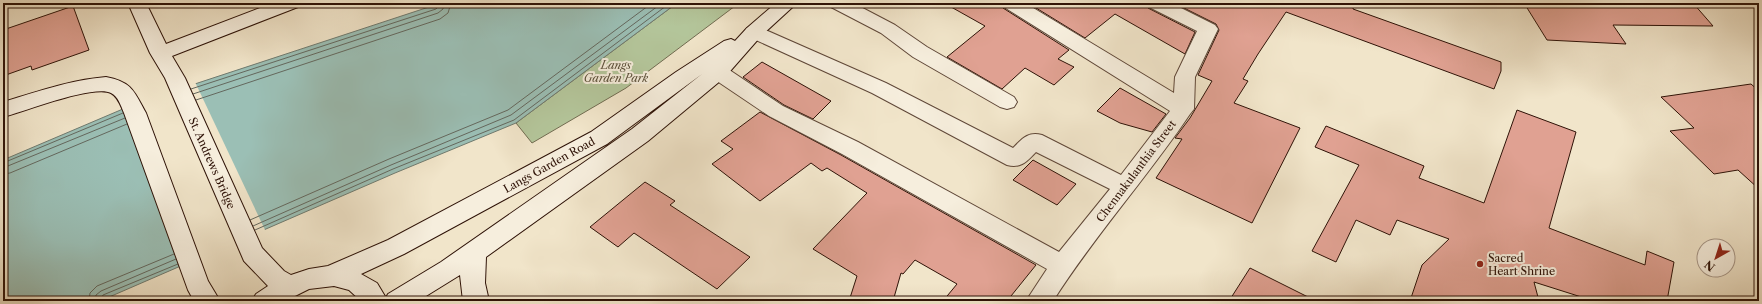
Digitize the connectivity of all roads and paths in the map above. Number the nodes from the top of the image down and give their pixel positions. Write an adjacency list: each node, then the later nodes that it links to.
1 (137, 3): 8 (street, St. Andrews Bridge)
2 (291, 3): 8 (street)
3 (788, 3): 7 (street, Langs Garden Road)
4 (838, 3): 10 (street)
5 (1011, 3): 11 (street)
6 (1156, 3): 11 (street, Chennakulanthia Street)
7 (754, 32): 9 (street, Langs Garden Road); 13 (street); 16 (street, Langs Garden Road)
8 (160, 53): 17 (street, St. Andrews Bridge)
9 (718, 72): 14 (street, Langs Garden Road); 15 (street)
10 (1008, 102)
11 (1183, 109): 13 (street, Chennakulanthia Street)
12 (3, 110): 18 (street)
13 (1125, 187): 15 (street, Chennakulanthia Street)
14 (474, 253): 21 (street, Langs Garden Road); 22 (street)
15 (1062, 266): 23 (street, Chennakulanthia Street)
16 (331, 276): 17 (street); 20 (street)
17 (289, 286): 19 (street)
18 (202, 292)
19 (265, 301)
20 (374, 301)
21 (397, 301)
22 (476, 301)
23 (1039, 301)

